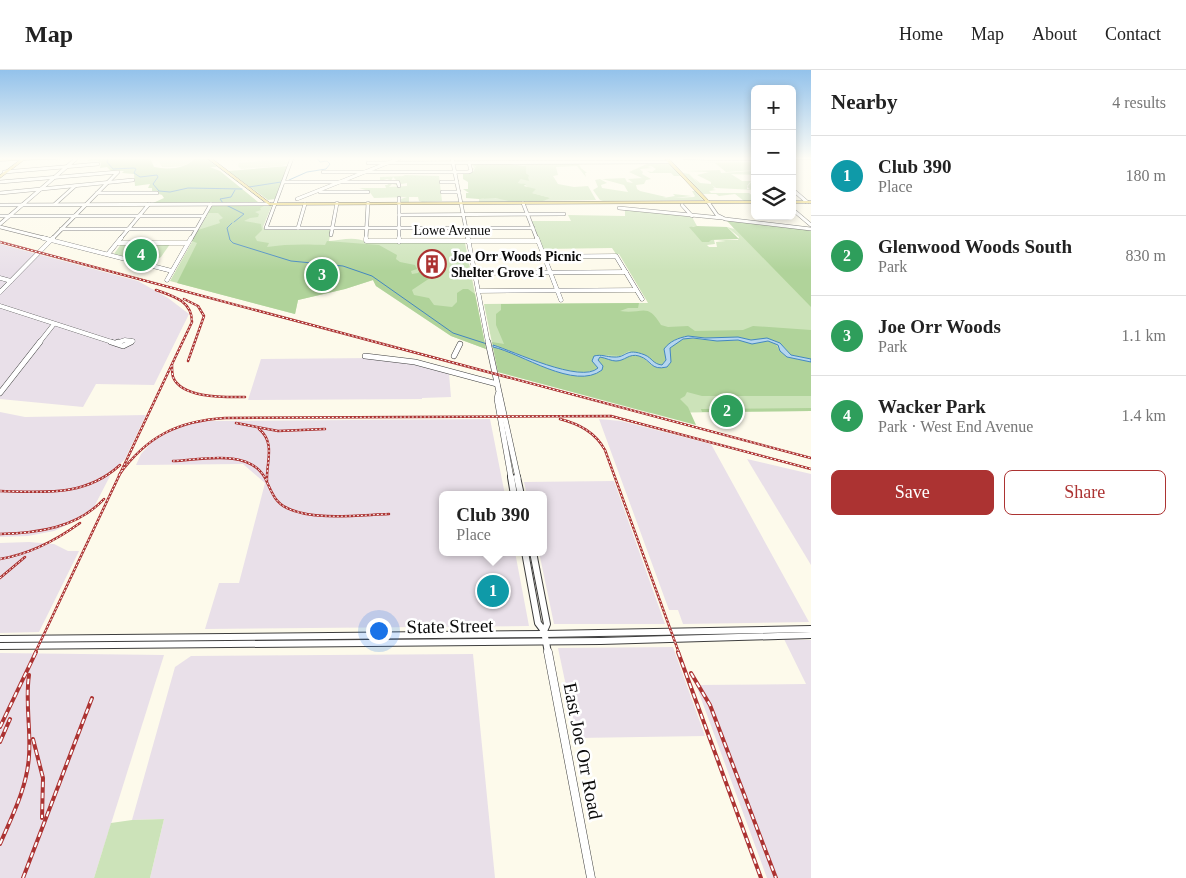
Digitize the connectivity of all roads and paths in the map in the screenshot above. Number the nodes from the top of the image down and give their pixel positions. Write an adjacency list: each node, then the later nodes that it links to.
1 (33, 196): 20 (street)
2 (64, 196): 21 (street)
3 (94, 196): 22 (street)
4 (258, 196): 10 (main road)
5 (278, 196): 27 (street)
6 (307, 196): 9 (street)
7 (460, 196): 17 (street)
8 (702, 196): 12 (main road)
9 (298, 199)
10 (264, 200): 25 (main road); 26 (main road)
11 (399, 202): 16 (main road); 17 (main road); 34 (street)
12 (708, 202): 13 (main road); 18 (main road); 43 (street)
13 (751, 202)
14 (796, 202): 15 (main road)
15 (809, 202)
16 (368, 203): 29 (main road); 48 (street)
17 (461, 203): 18 (main road); 35 (street)
18 (523, 203): 36 (street)
19 (1, 204): 20 (street)
20 (24, 204): 21 (street); 38 (street)
21 (55, 204): 22 (street)
22 (86, 204): 23 (street); 39 (street)
23 (149, 204): 24 (street); 40 (street)
24 (211, 204): 25 (street); 41 (street)
25 (258, 204): 26 (street)
26 (269, 204): 27 (main road)
27 (275, 204): 28 (main road); 46 (street)
28 (305, 204): 29 (main road); 46 (street)
29 (337, 204): 47 (street)
30 (682, 205): 42 (street)
31 (619, 208): 42 (street)
32 (796, 212): 44 (street)
33 (564, 214): 36 (street)
34 (399, 215): 35 (street); 49 (street)
35 (463, 215): 36 (street); 50 (street)
36 (528, 215): 51 (street)
37 (0, 216): 38 (street)
38 (9, 216): 39 (street); 45 (street)
39 (74, 216): 40 (street); 52 (street)
40 (139, 216): 41 (street); 53 (street)
41 (204, 216): 54 (street)
42 (692, 216): 43 (street)
43 (724, 218): 55 (street)
44 (811, 225)
45 (0, 226): 57 (street)
46 (298, 228): 47 (street)
47 (332, 228): 48 (street); 56 (street)
48 (365, 228): 49 (street); 58 (street, Lowe Avenue)
49 (398, 228): 50 (street); 58 (street)
50 (466, 228): 51 (street); 59 (street)
51 (533, 228): 60 (street)
52 (61, 229): 53 (street); 57 (street)
53 (129, 229): 54 (street); 61 (street)
54 (196, 229): 62 (street)
55 (811, 229)
56 (331, 235)
57 (51, 240): 63 (street); 72 (street)
58 (398, 242): 59 (street, Lowe Avenue)
59 (468, 242): 60 (street, Lowe Avenue); 64 (street)
60 (538, 242): 65 (street)
61 (118, 243): 62 (street); 63 (street)
62 (188, 243): 66 (street)
63 (108, 254): 66 (street)
64 (472, 256): 65 (street); 69 (street)
65 (544, 256): 67 (street); 68 (street)
66 (172, 270): 71 (street)
67 (550, 272): 68 (street); 69 (street); 73 (street)
68 (626, 272): 74 (street)
69 (475, 273): 75 (street)
70 (0, 278): 72 (street)
71 (168, 280)
72 (11, 281): 76 (street)
73 (557, 290): 74 (street); 75 (street); 78 (street)
74 (636, 290): 77 (street)
75 (478, 291): 85 (street)
76 (0, 292)
77 (642, 299)
78 (562, 300)
79 (0, 306): 80 (street)
80 (54, 324): 81 (street); 86 (street)
81 (116, 343)
82 (460, 344): 84 (street)
83 (365, 356): 85 (street)
84 (454, 356)
85 (497, 384): 87 (street)
86 (0, 393)
87 (498, 394): 88 (street); 89 (street)
88 (513, 491)
89 (520, 491)
90 (526, 556): 93 (street, East Joe Orr Road)
91 (534, 556): 93 (street, East Joe Orr Road)
92 (811, 629): 93 (street, State Street)
93 (545, 635): 94 (street, State Street); 95 (street, State Street); 96 (street, State Street); 97 (street, East Joe Orr Road)
94 (811, 635)
95 (0, 639)
96 (0, 646)
97 (591, 878)

